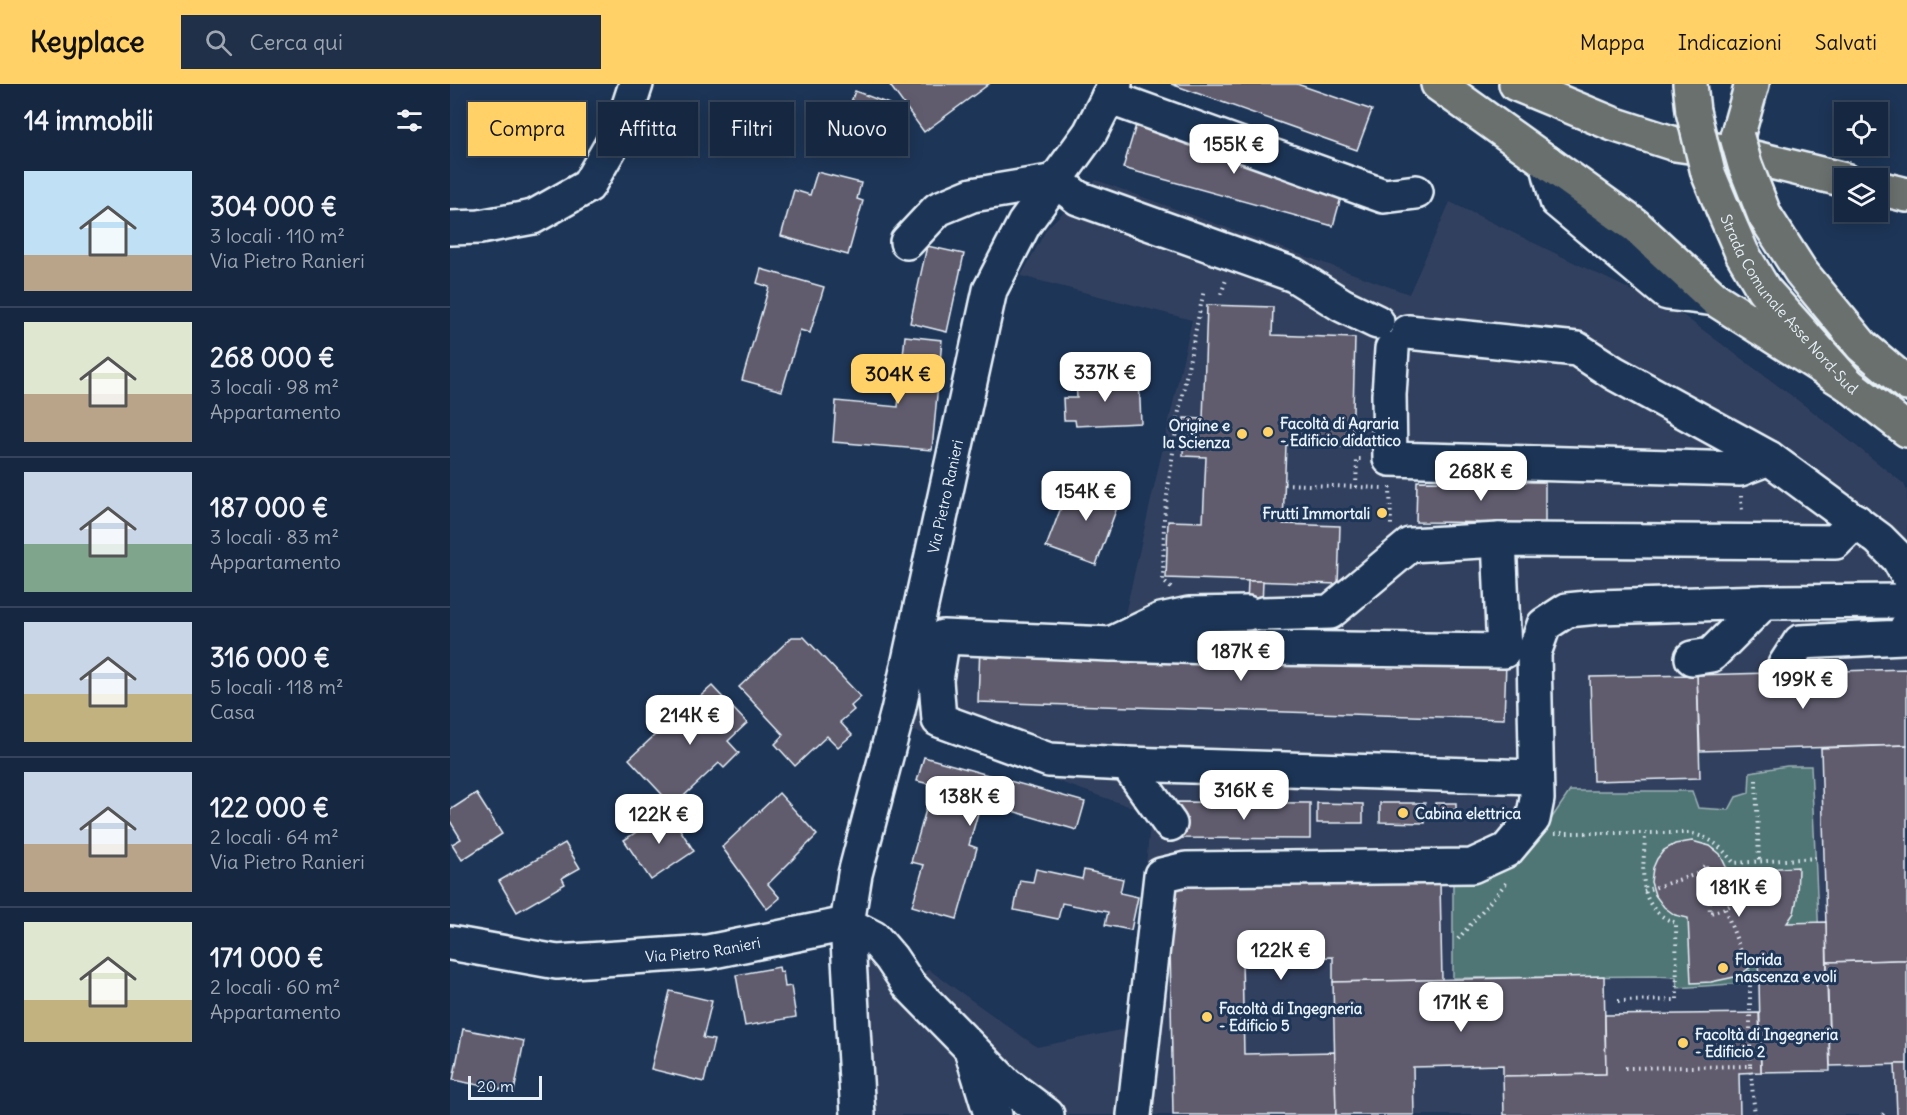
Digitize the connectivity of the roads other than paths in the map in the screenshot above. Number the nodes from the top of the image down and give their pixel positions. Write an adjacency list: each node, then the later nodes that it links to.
1 (636, 84): 15 (street)
2 (1438, 84): 18 (main road)
3 (1516, 84): 9 (main road)
4 (1559, 84): 9 (main road)
5 (1730, 84): 9 (main road, Strada Comunale Asse Nord-Sud)
6 (1752, 84): 9 (main road)
7 (1112, 91): 11 (street, Via Pietro Ranieri); 13 (street, Via Pietro Ranieri)
8 (1692, 98): 18 (main road, Strada Comunale Asse Nord-Sud, bridge)
9 (1733, 145): 10 (main road); 19 (main road, Strada Comunale Asse Nord-Sud, bridge)
10 (1834, 177)
11 (1063, 187): 16 (street); 17 (street); 33 (street, Via Pietro Ranieri)
12 (1888, 190): 14 (main road)
13 (1416, 192)
14 (1907, 195)
15 (450, 228)
16 (907, 242)
17 (1393, 335): 21 (street); 21 (street)
18 (1848, 384): 20 (main road, Strada Comunale Asse Nord-Sud)
19 (1907, 384)
20 (1907, 430)
21 (1754, 464): 22 (street)
22 (1856, 521): 23 (street); 24 (street); 25 (street)
23 (1499, 540): 29 (street); 30 (street)
24 (1907, 548)
25 (1907, 573)
26 (1907, 601): 27 (street)
27 (1764, 602): 31 (street); 37 (street)
28 (1907, 627): 32 (street)
29 (1111, 644): 30 (street); 35 (street)
30 (1504, 651): 34 (street)
31 (1692, 657)
32 (1785, 665)
33 (898, 711): 35 (street); 39 (street, Via Pietro Ranieri)
34 (1516, 716)
35 (939, 720): 36 (street)
36 (1127, 764): 37 (street); 38 (street)
37 (1536, 777): 46 (street)
38 (1170, 824)
39 (847, 924): 40 (street, Via Pietro Ranieri); 41 (street); 44 (street, Via Pietro Ranieri)
40 (450, 943)
41 (891, 958): 42 (street); 43 (street)
42 (970, 1048): 43 (street); 45 (street)
43 (1035, 1112)
44 (858, 1115)
45 (995, 1115)
46 (1134, 1115)

